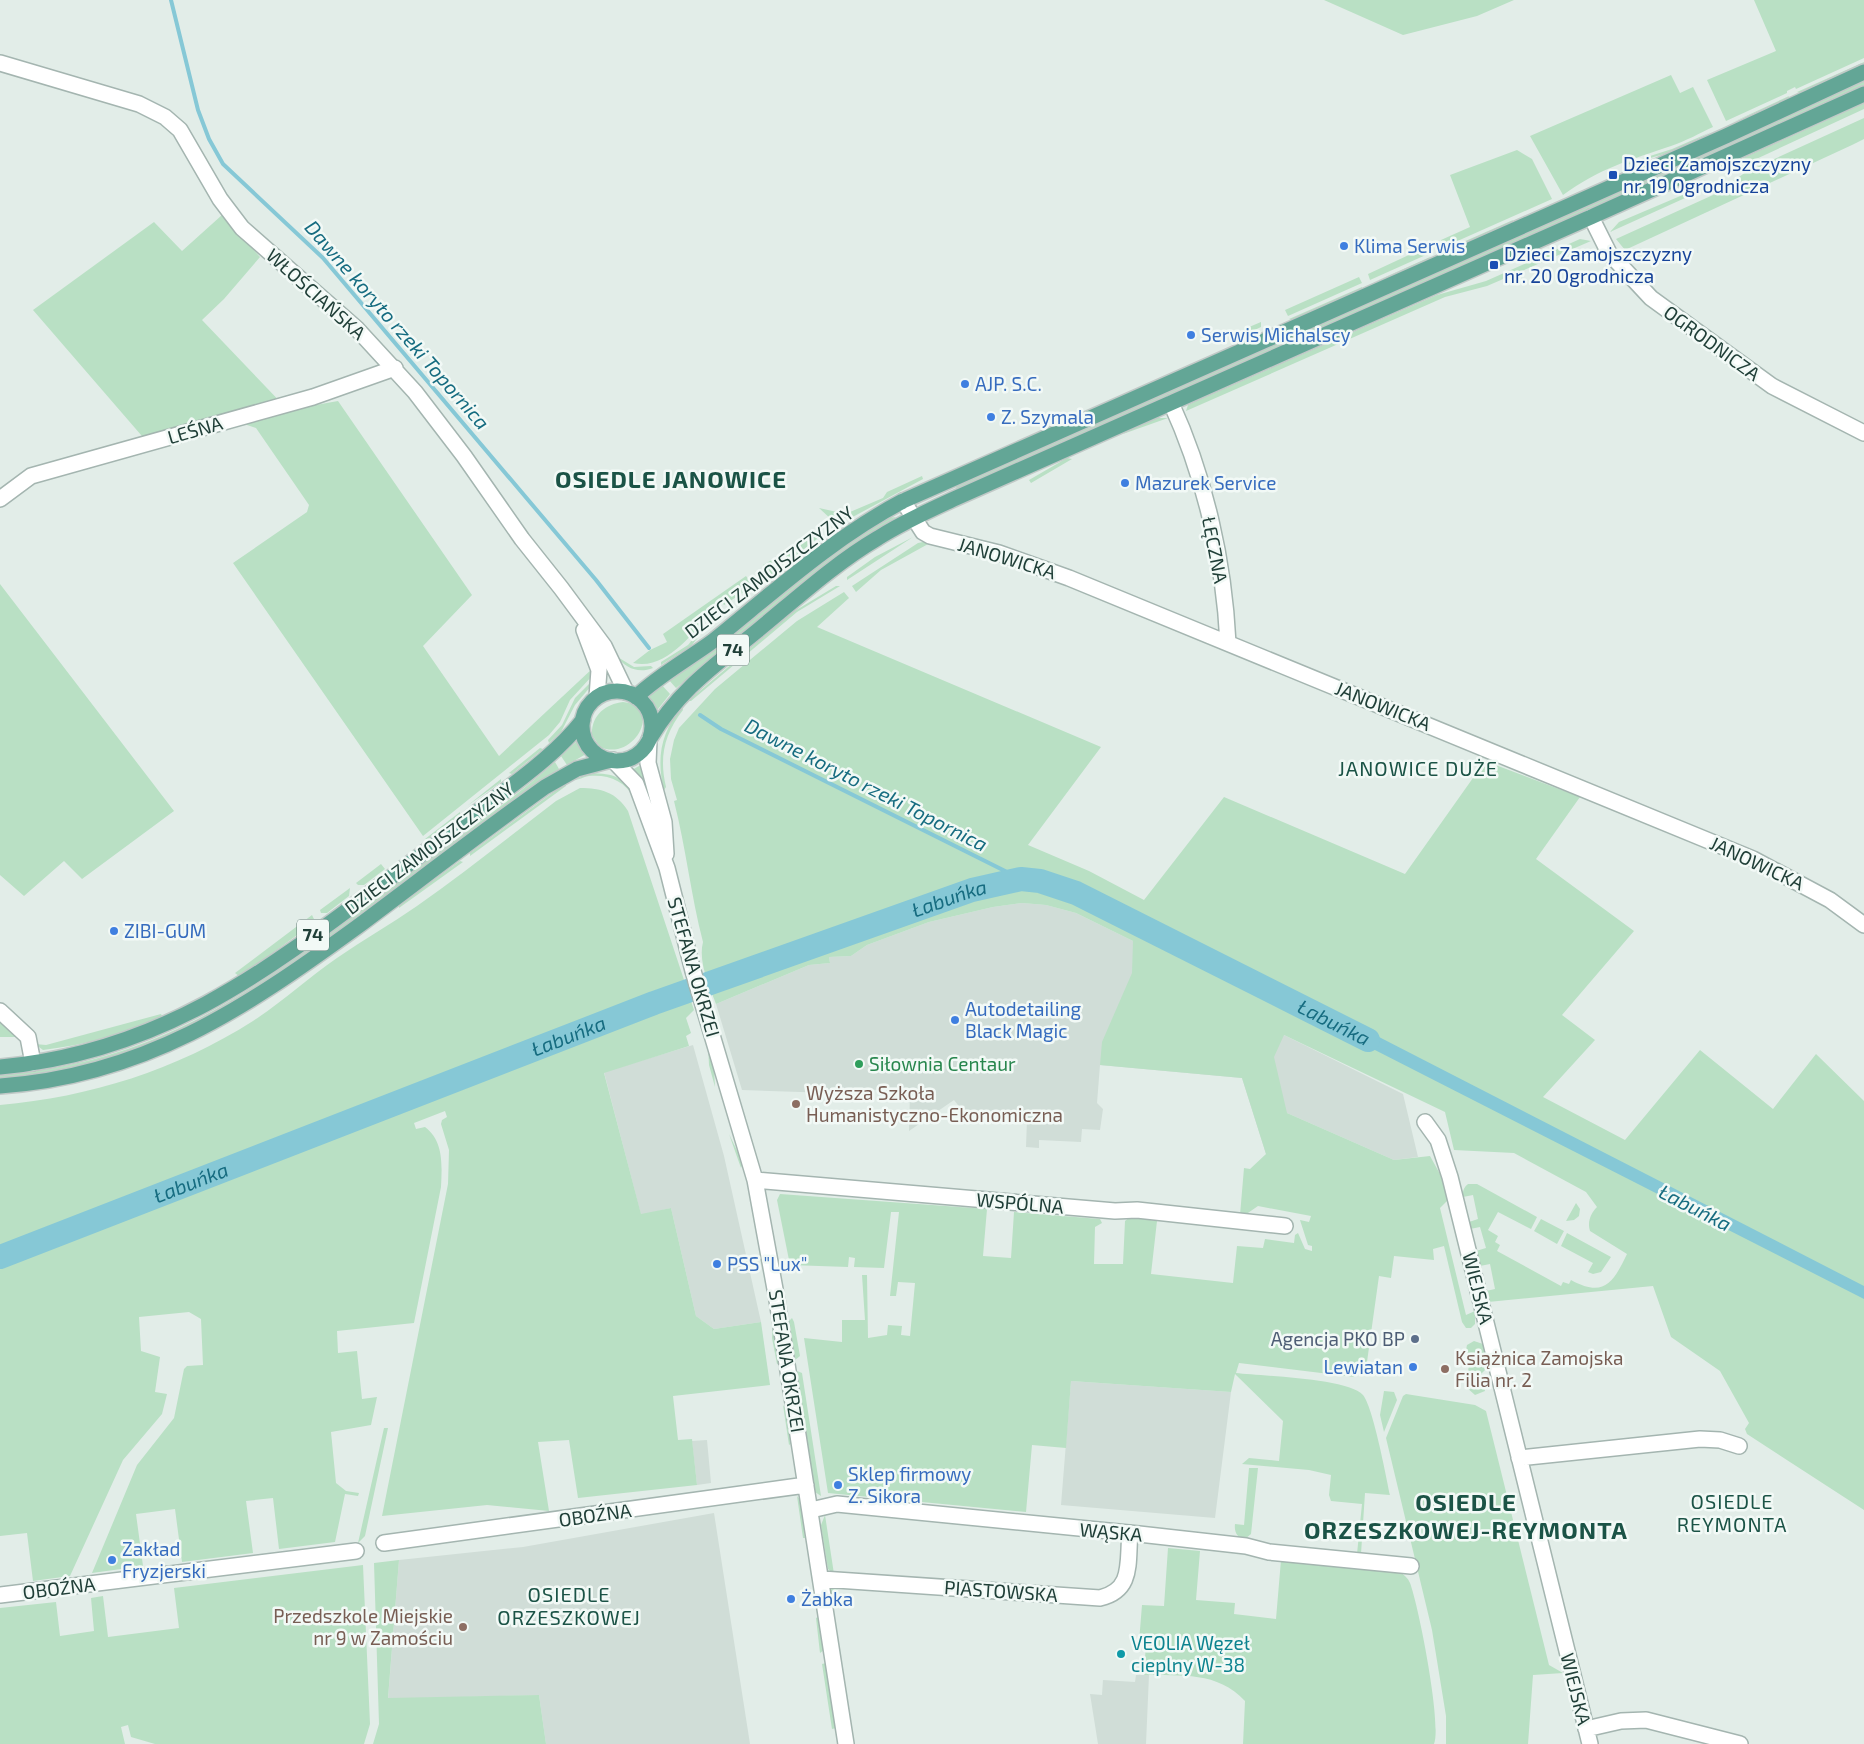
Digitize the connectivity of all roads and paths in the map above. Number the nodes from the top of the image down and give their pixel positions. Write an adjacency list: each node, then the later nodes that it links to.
1 (0, 63): 5 (street, WŁOŚCIAŃSKA)
2 (1864, 72): 9 (main road, DZIECI ZAMOJSZCZYZNY / 74)
3 (1864, 94): 4 (main road, DZIECI ZAMOJSZCZYZNY / 74)
4 (1591, 217): 6 (main road, DZIECI ZAMOJSZCZYZNY / 74); 7 (street, OGRODNICZA)
5 (395, 368): 8 (street, LEŚNA); 11 (street, WŁOŚCIAŃSKA)
6 (1171, 403): 10 (main road, DZIECI ZAMOJSZCZYZNY / 74); 12 (street, ŁĘCZNA)
7 (1864, 433)
8 (0, 499)
9 (904, 501): 10 (street, JANOWICKA); 13 (main road, DZIECI ZAMOJSZCZYZNY / 74)
10 (913, 518): 12 (street, JANOWICKA); 16 (main road, DZIECI ZAMOJSZCZYZNY / 74)
11 (574, 608): 13 (street, WŁOŚCIAŃSKA); 14 (street, WŁOŚCIAŃSKA)
12 (1228, 643): 19 (street, JANOWICKA)
13 (631, 695): 14 (main road); 16 (main road)
14 (597, 697): 15 (main road, 74)
15 (583, 720): 17 (main road); 21 (main road, DZIECI ZAMOJSZCZYZNY / 74)
16 (649, 739): 17 (main road, 74); 18 (street, STEFANA OKRZEI)
17 (612, 760): 18 (street, STEFANA OKRZEI); 23 (main road, DZIECI ZAMOJSZCZYZNY / 74)
18 (667, 868): 25 (street, STEFANA OKRZEI)
19 (1864, 925)
20 (0, 1011): 21 (street)
21 (33, 1064): 22 (main road, DZIECI ZAMOJSZCZYZNY / 74)
22 (0, 1067)
23 (0, 1086)
24 (1425, 1122): 28 (street, WIEJSKA)
25 (755, 1180): 26 (street, WSPÓLNA); 29 (street, STEFANA OKRZEI)
26 (1284, 1226)
27 (1739, 1446): 28 (street)
28 (1520, 1458): 37 (street, WIEJSKA)
29 (806, 1485): 30 (street, STEFANA OKRZEI); 32 (street, OBOŹNA)
30 (811, 1510): 31 (street, WĄSKA); 35 (street, STEFANA OKRZEI)
31 (1130, 1533): 34 (street, WĄSKA); 35 (street, PIASTOWSKA)
32 (384, 1543)
33 (356, 1551): 36 (street, OBOŹNA)
34 (1411, 1566)
35 (822, 1579): 38 (street, STEFANA OKRZEI)
36 (0, 1595)
37 (1586, 1729): 39 (street, WIEJSKA); 40 (street)
38 (846, 1744)
39 (1590, 1744)
40 (1740, 1744)

